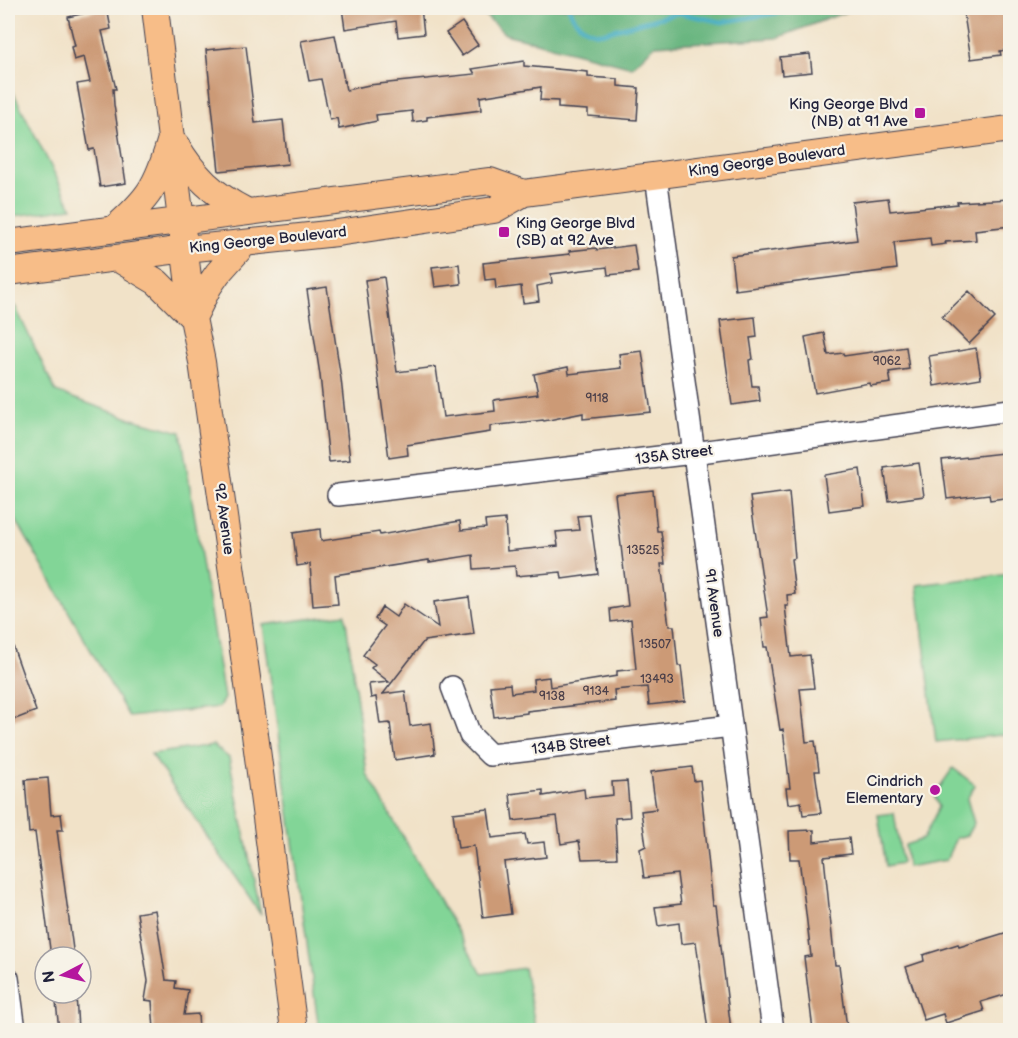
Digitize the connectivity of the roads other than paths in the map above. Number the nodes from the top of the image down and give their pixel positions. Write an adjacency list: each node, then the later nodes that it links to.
1 (155, 8): 3 (main road, 92 Avenue)
2 (1011, 129): 4 (main road, King George Boulevard)
3 (172, 137): 6 (main road); 7 (main road, 92 Avenue); 8 (main road)
4 (656, 176): 5 (main road, King George Boulevard); 16 (street, 91 Avenue)
5 (524, 194): 6 (main road, King George Boulevard); 10 (main road, King George Boulevard)
6 (246, 212): 7 (main road, King George Boulevard)
7 (182, 219): 8 (main road, King George Boulevard); 11 (main road, 92 Avenue)
8 (115, 228): 9 (main road, King George Boulevard)
9 (8, 243)
10 (243, 244): 11 (main road, King George Boulevard); 14 (main road)
11 (186, 249): 12 (main road, King George Boulevard); 14 (main road, 92 Avenue)
12 (117, 258): 13 (main road, King George Boulevard); 14 (main road)
13 (8, 273)
14 (193, 318): 22 (main road, 92 Avenue)
15 (1011, 411): 16 (street, 135A Street)
16 (693, 453): 17 (street, 135A Street); 19 (street, 91 Avenue)
17 (338, 495)
18 (452, 687): 19 (street, 134B Street)
19 (731, 726): 23 (street, 91 Avenue)
20 (8, 984): 21 (street)
21 (15, 1030)
22 (294, 1030)
23 (773, 1030)

